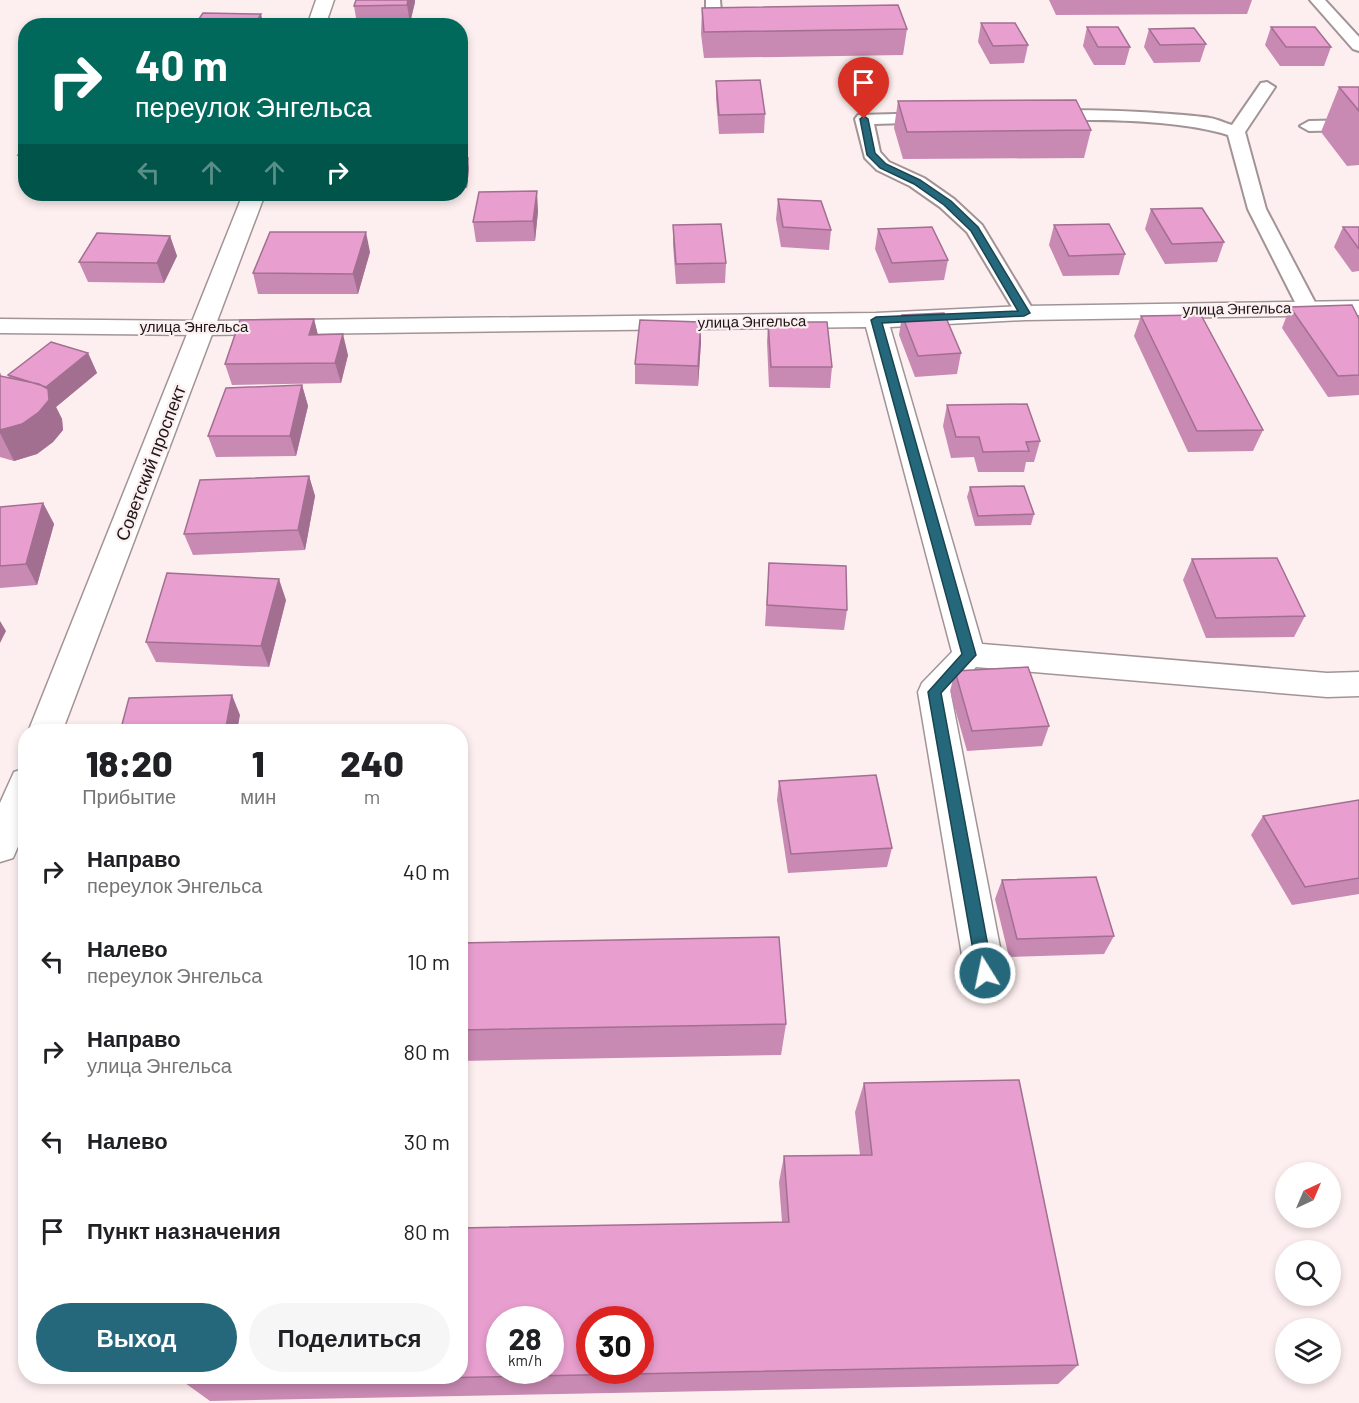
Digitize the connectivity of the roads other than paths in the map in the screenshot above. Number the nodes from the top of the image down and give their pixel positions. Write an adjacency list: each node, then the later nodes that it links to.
1 (325, 0): 4 (street)
2 (712, 0): 5 (lane)
3 (1317, 0): 6 (lane)
4 (319, 18)
5 (759, 21)
6 (1359, 45)
7 (1267, 87): 12 (lane)
8 (1032, 116): 12 (lane)
9 (948, 118): 16 (lane)
10 (1359, 125): 11 (lane)
11 (1309, 126)
12 (1236, 132): 14 (lane)
13 (251, 201): 19 (street, Советский проспект)
14 (1308, 308): 15 (street, улица Энгельса); 16 (street, улица Энгельса)
15 (1352, 308): 20 (lane)
16 (1024, 313): 17 (street, улица Энгельса)
17 (876, 320): 19 (street, улица Энгельса); 21 (street)
18 (0, 326): 19 (street, улица Энгельса)
19 (204, 328): 23 (street, Советский проспект)
20 (1359, 329)
21 (969, 655): 22 (street); 26 (street)
22 (1359, 684)
23 (48, 724)
24 (18, 802): 25 (street)
25 (0, 847)
26 (985, 973)

